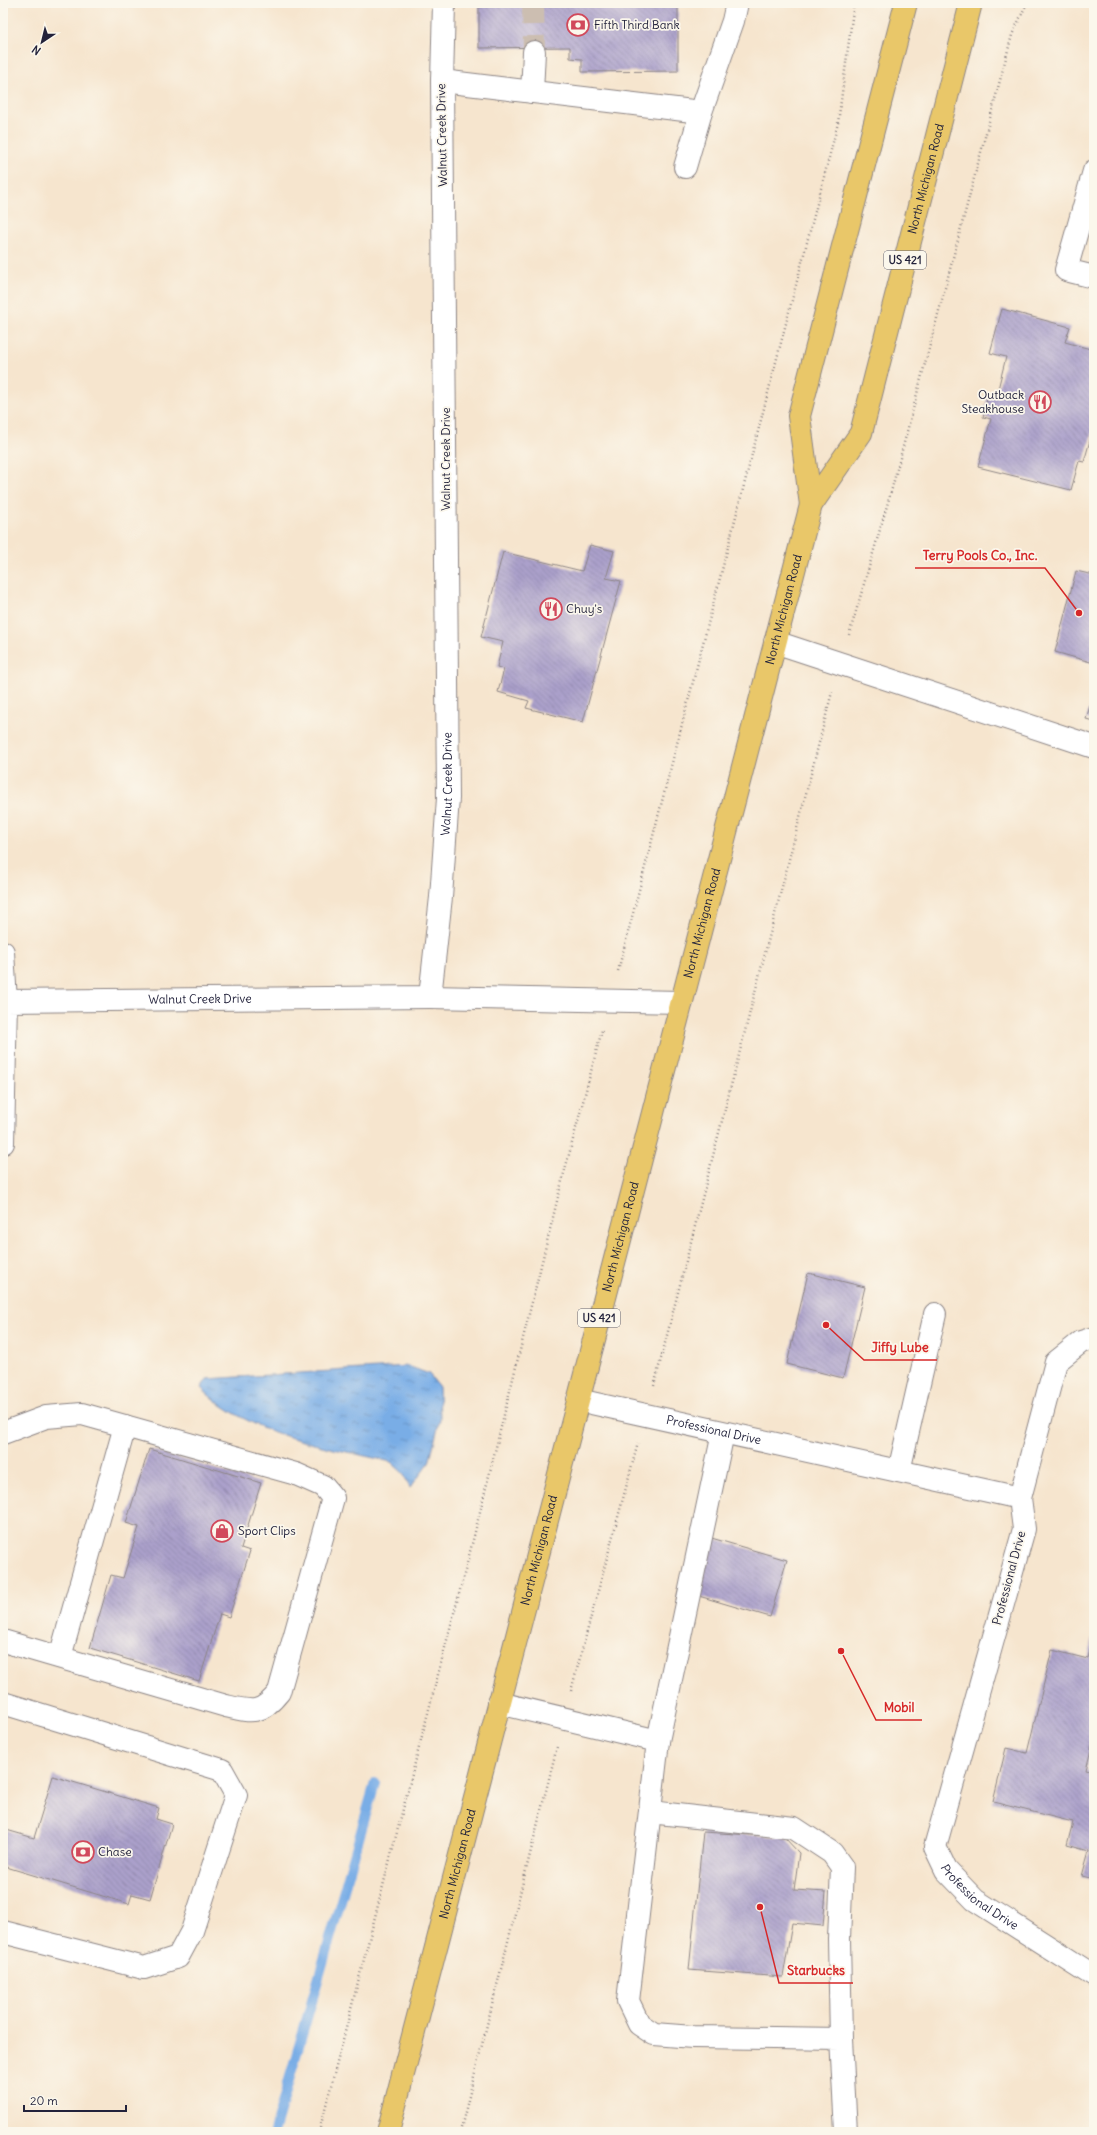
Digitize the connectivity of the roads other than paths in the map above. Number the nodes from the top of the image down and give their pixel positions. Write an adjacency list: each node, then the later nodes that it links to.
1 (444, 3): 6 (street, Walnut Creek Drive)
2 (737, 3): 8 (street)
3 (906, 3): 12 (main road, North Michigan Road / US 421)
4 (971, 3): 12 (main road, North Michigan Road / US 421)
5 (534, 52): 7 (street)
6 (442, 81): 7 (street); 16 (street, Walnut Creek Drive)
7 (532, 92): 8 (street)
8 (702, 112): 9 (street)
9 (685, 167)
10 (1094, 171): 11 (street)
11 (1094, 277)
12 (811, 505): 13 (main road, North Michigan Road / US 421)
13 (775, 642): 14 (street); 18 (main road, North Michigan Road / US 421)
14 (1094, 747)
15 (3, 952): 17 (street)
16 (430, 997): 17 (street, Walnut Creek Drive); 18 (street)
17 (6, 1000): 19 (street)
18 (682, 1002): 22 (main road, North Michigan Road / US 421)
19 (3, 1143)
20 (935, 1314): 26 (street)
21 (1094, 1338): 27 (street)
22 (578, 1400): 25 (street, Professional Drive); 31 (main road, North Michigan Road / US 421)
23 (125, 1426): 24 (street); 29 (street); 29 (street)
24 (3, 1432)
25 (723, 1433): 26 (street, Professional Drive); 32 (street)
26 (899, 1471): 27 (street, Professional Drive)
27 (1020, 1498): 35 (street, Professional Drive)
28 (3, 1641): 29 (street)
29 (60, 1657)
30 (3, 1703): 34 (street)
31 (499, 1703): 32 (street); 37 (main road, North Michigan Road / US 421)
32 (658, 1741): 33 (street)
33 (650, 1812): 36 (street); 36 (street)
34 (3, 1932)
35 (1094, 1976)
36 (841, 2039): 38 (street)
37 (388, 2132)
38 (846, 2132)

